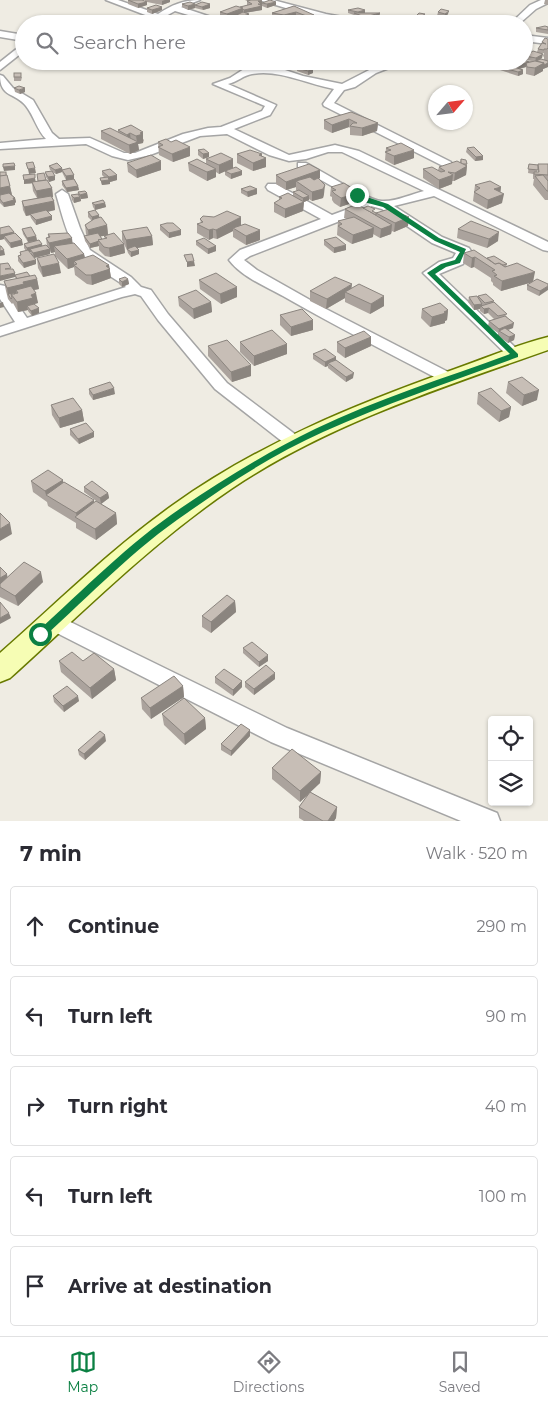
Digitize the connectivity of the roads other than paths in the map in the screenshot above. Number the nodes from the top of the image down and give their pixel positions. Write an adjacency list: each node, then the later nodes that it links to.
1 (110, 0): 6 (street)
2 (196, 0): 5 (street)
3 (262, 0): 9 (street)
4 (548, 0): 10 (street)
5 (175, 8): 7 (street); 8 (street)
6 (153, 15)
7 (161, 15)
8 (198, 15)
9 (318, 15)
10 (524, 15)
11 (0, 34): 12 (street)
12 (15, 36)
13 (533, 39): 14 (street)
14 (548, 41)
15 (15, 54): 16 (street)
16 (0, 67)
17 (272, 70): 20 (street); 21 (street)
18 (375, 70): 20 (street)
19 (0, 78): 22 (street)
20 (341, 87): 25 (street)
21 (223, 130): 22 (street); 24 (street)
22 (56, 142): 23 (street)
23 (0, 146)
24 (289, 158): 27 (street); 29 (street)
25 (447, 164)
26 (272, 188): 31 (street)
27 (436, 192): 30 (street); 32 (street)
28 (62, 194): 34 (street)
29 (363, 203): 30 (street); 31 (street)
30 (386, 206): 38 (street)
31 (330, 219): 39 (street)
32 (548, 247)
33 (0, 289): 35 (street)
34 (136, 290): 35 (street); 40 (street)
35 (24, 324): 36 (street)
36 (0, 332)
37 (548, 344): 38 (street)
38 (515, 355): 39 (street)
39 (448, 378): 40 (street)
40 (294, 442): 41 (street)
41 (54, 622): 42 (street); 43 (street)
42 (0, 670)
43 (488, 821)

